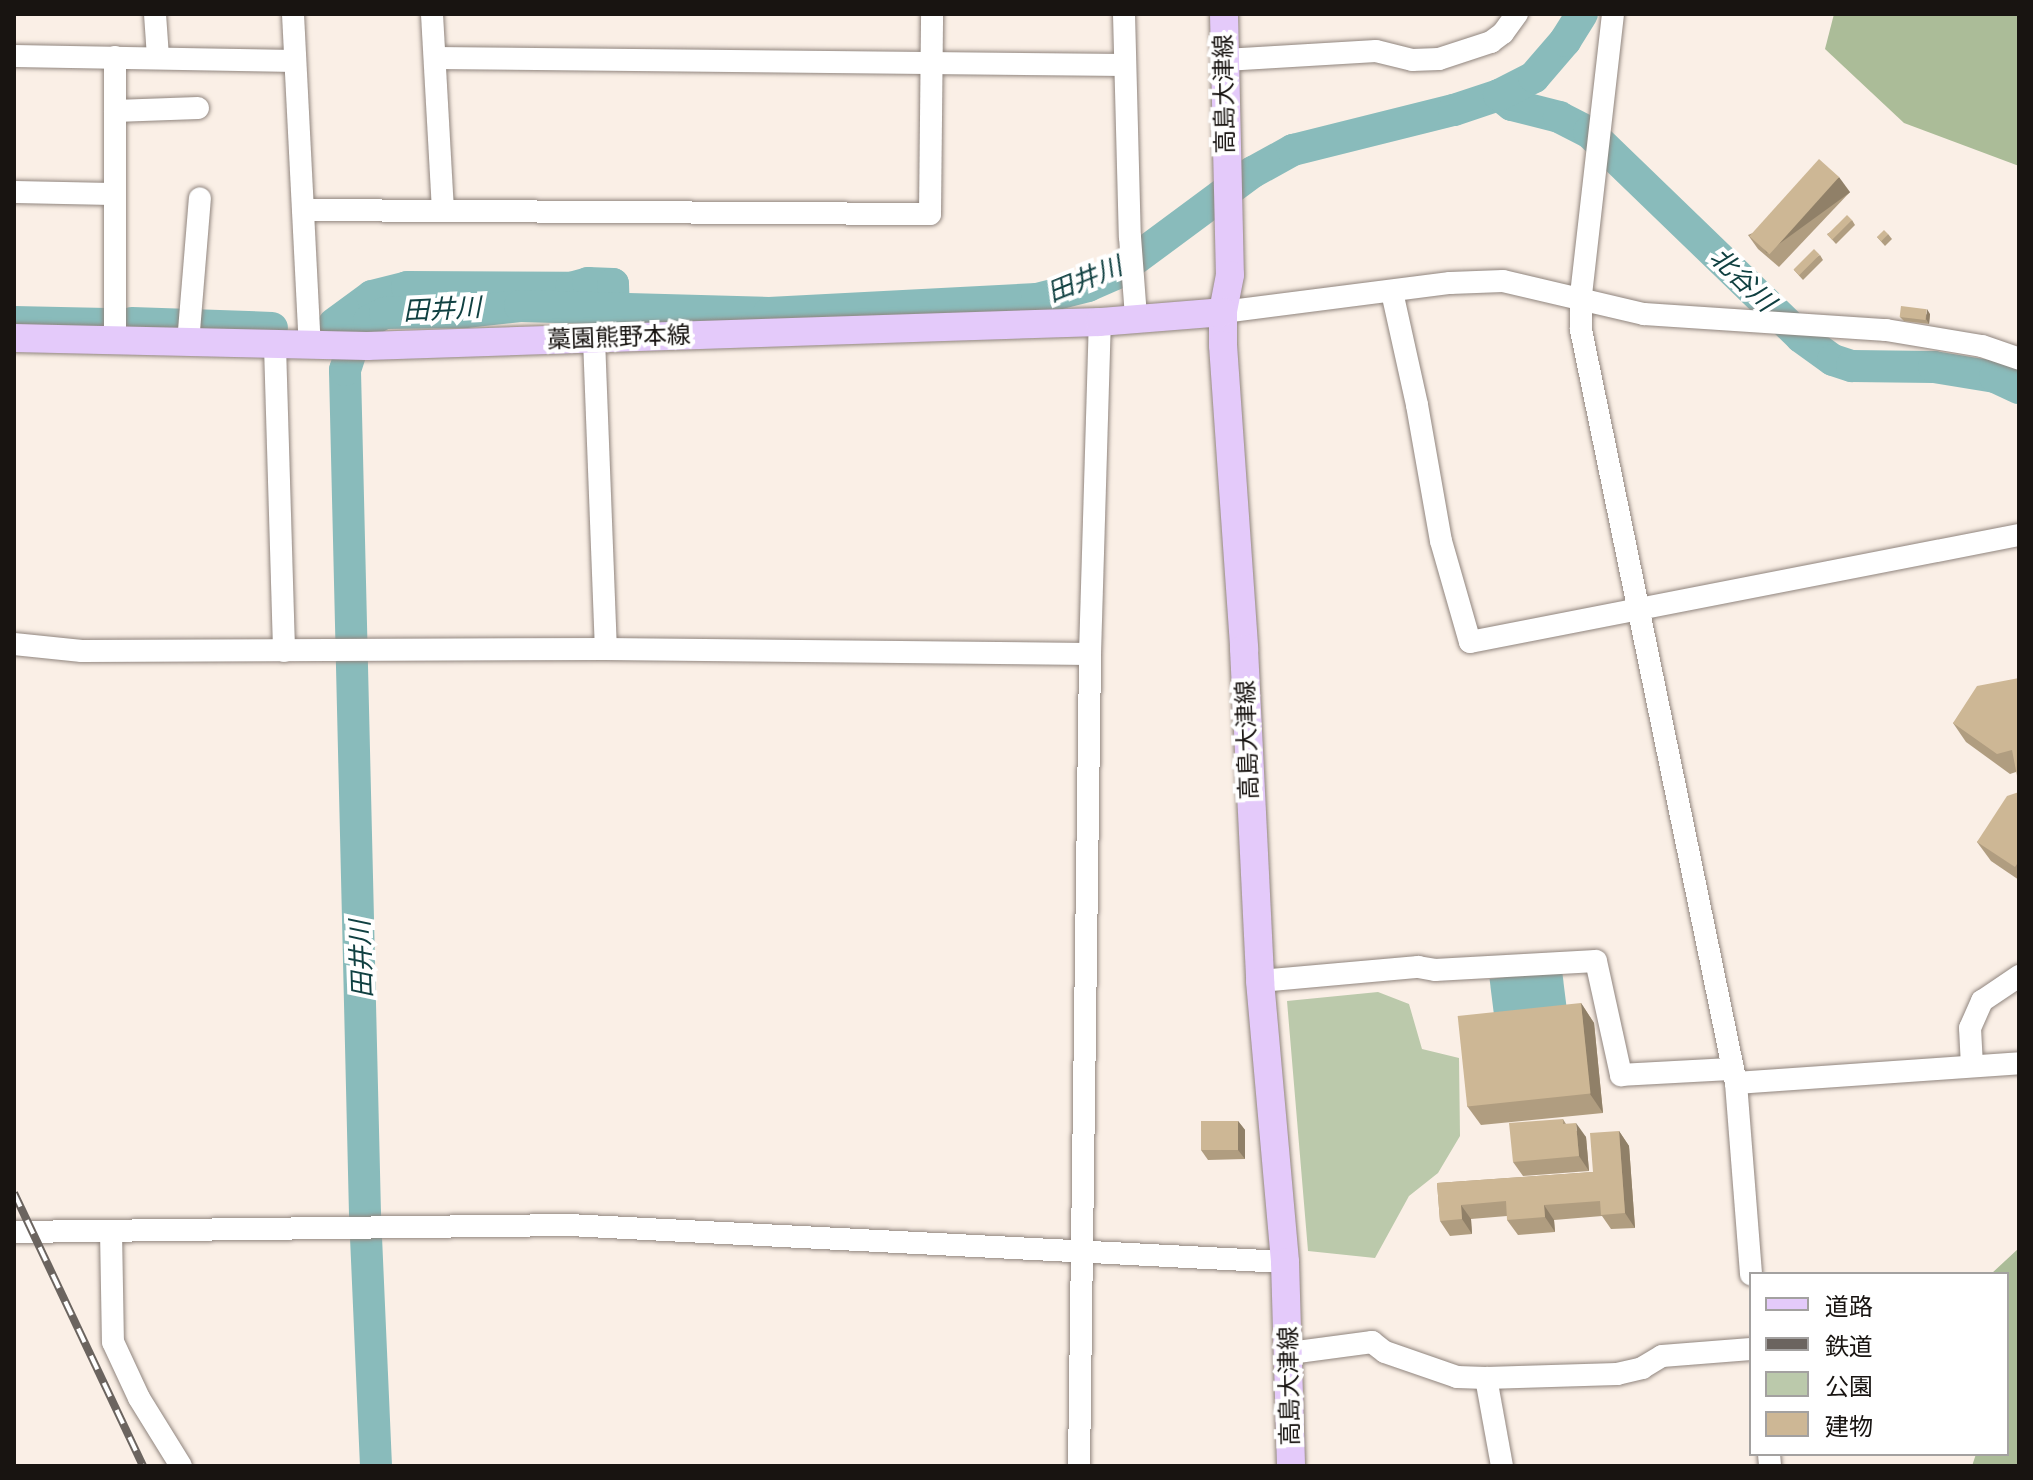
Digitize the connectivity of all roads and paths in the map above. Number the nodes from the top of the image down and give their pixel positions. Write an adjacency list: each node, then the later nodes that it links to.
1 (155, 14): 11 (street)
2 (293, 14): 14 (street)
3 (432, 14): 12 (street)
4 (932, 14): 15 (street)
5 (1124, 14): 16 (street)
6 (1224, 14): 13 (main road, 高島大津線)
7 (1517, 14): 13 (street)
8 (1613, 14): 25 (street)
9 (14, 56): 10 (street)
10 (115, 57): 11 (street); 18 (street)
11 (158, 57): 14 (street)
12 (435, 58): 15 (street); 23 (street)
13 (1225, 60): 26 (main road, 高島大津線)
14 (295, 61): 22 (street)
15 (931, 65): 16 (street); 23 (street)
16 (1125, 65): 27 (street)
17 (198, 108): 18 (street)
18 (115, 111): 20 (street)
19 (14, 192): 20 (street)
20 (113, 194): 32 (street)
21 (200, 198): 29 (street)
22 (303, 210): 23 (street); 34 (street)
23 (443, 211)
24 (1392, 292): 25 (street); 26 (street); 37 (street)
25 (1581, 297): 35 (street); 37 (street)
26 (1223, 312): 27 (main road, 藁園熊野本線); 43 (main road, 高島大津線)
27 (1136, 316): 28 (main road, 藁園熊野本線)
28 (1100, 322): 31 (main road, 藁園熊野本線); 41 (street)
29 (190, 330): 32 (main road, 藁園熊野本線); 33 (main road, 藁園熊野本線)
30 (14, 338): 32 (main road, 藁園熊野本線)
31 (594, 339): 34 (main road, 藁園熊野本線); 39 (street)
32 (115, 341)
33 (275, 346): 34 (main road, 藁園熊野本線); 40 (street)
34 (321, 347)
35 (2019, 359)
36 (2019, 535): 37 (street)
37 (1640, 609): 46 (street)
38 (14, 644): 40 (street)
39 (606, 649): 40 (street); 41 (street)
40 (284, 651)
41 (1090, 654): 49 (street)
42 (2019, 976): 45 (street)
43 (1260, 981): 46 (street); 50 (main road, 高島大津線)
44 (2019, 1063): 45 (street)
45 (1972, 1066): 46 (street)
46 (1734, 1076): 51 (street)
47 (111, 1231): 48 (street); 49 (street); 55 (street)
48 (14, 1232)
49 (1080, 1253): 50 (street); 56 (street)
50 (1285, 1262): 53 (main road, 高島大津線)
51 (1751, 1272)
52 (1749, 1349): 54 (street)
53 (1290, 1353): 54 (street); 57 (main road, 高島大津線)
54 (1486, 1378): 58 (street)
55 (181, 1466)
56 (1079, 1466)
57 (1291, 1466)
58 (1502, 1466)

